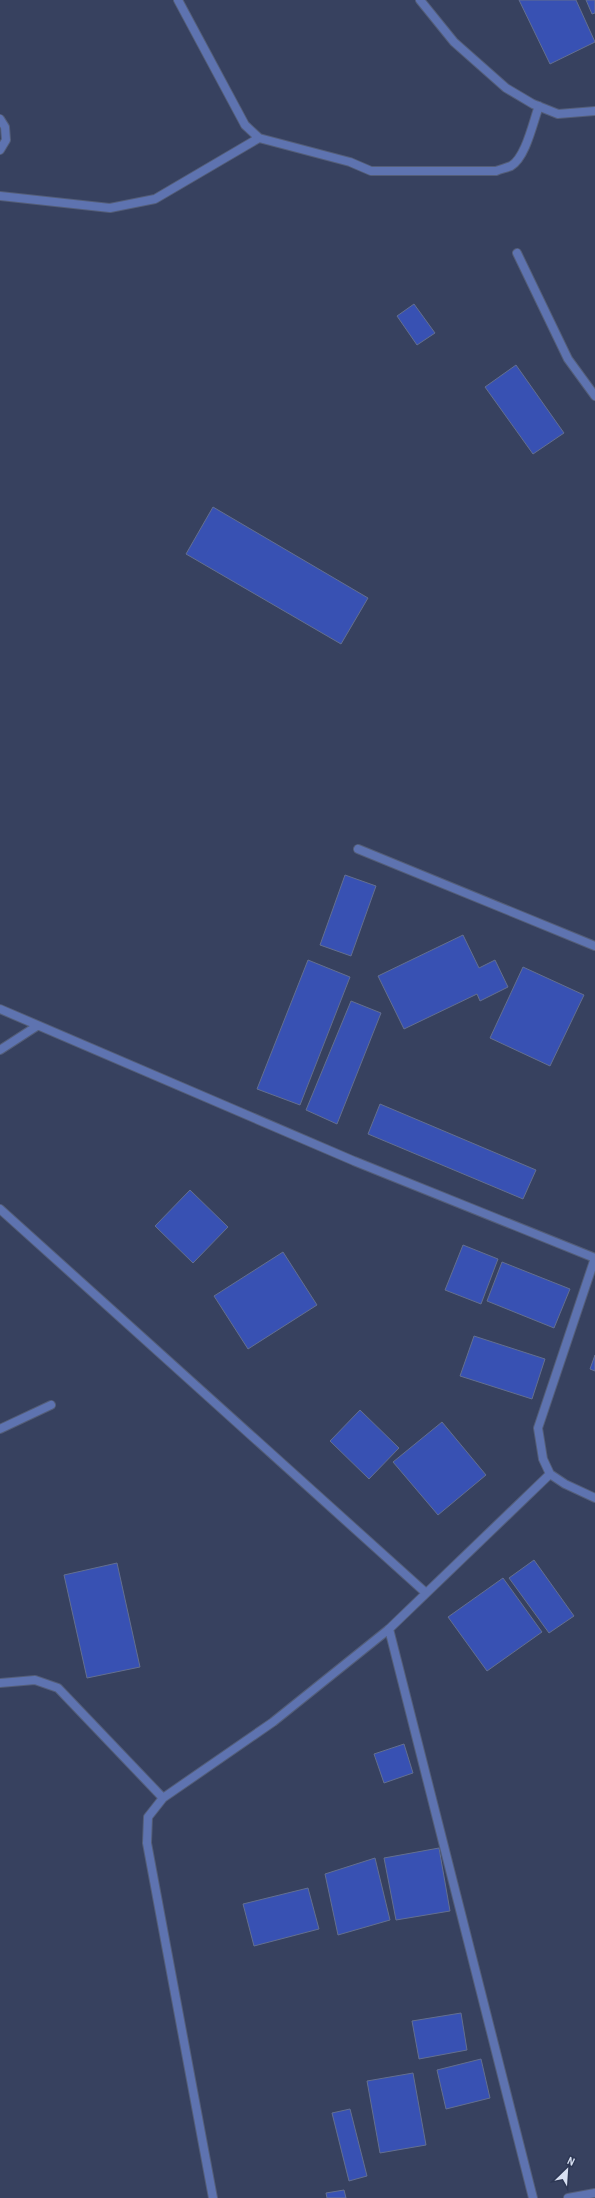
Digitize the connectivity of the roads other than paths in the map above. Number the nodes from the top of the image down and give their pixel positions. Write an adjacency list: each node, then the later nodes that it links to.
1 (178, 0): 6 (street)
2 (420, 0): 3 (street)
3 (539, 106): 4 (street); 6 (street)
4 (595, 111)
5 (0, 119): 7 (street)
6 (259, 138): 8 (street)
7 (0, 150)
8 (0, 196)
9 (517, 253): 10 (street)
10 (595, 396)
11 (358, 849): 12 (street)
12 (595, 946)
13 (0, 1009): 14 (street)
14 (37, 1026): 15 (street); 17 (street)
15 (0, 1050)
16 (0, 1209): 22 (street)
17 (595, 1258): 20 (street)
18 (51, 1405): 19 (street)
19 (0, 1429)
20 (550, 1474): 21 (street); 22 (street)
21 (595, 1498)
22 (426, 1593): 23 (street)
23 (389, 1629): 25 (street); 28 (street)
24 (0, 1683): 25 (street)
25 (163, 1798): 27 (street)
26 (595, 2193): 29 (street)
27 (213, 2198)
28 (533, 2198)
29 (568, 2198)

